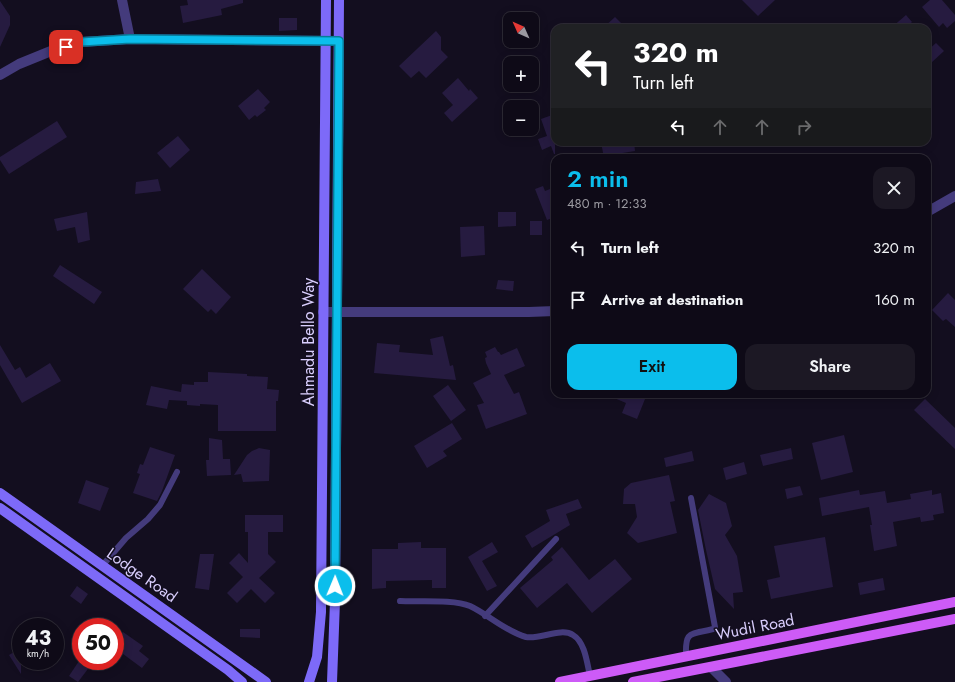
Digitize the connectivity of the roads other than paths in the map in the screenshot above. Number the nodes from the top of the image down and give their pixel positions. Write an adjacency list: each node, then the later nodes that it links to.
1 (122, 0): 4 (street)
2 (326, 0): 5 (main road, Ahmadu Bello Way)
3 (339, 0): 6 (main road, Ahmadu Bello Way)
4 (130, 39): 5 (street); 7 (street)
5 (325, 41): 6 (street); 11 (main road, Ahmadu Bello Way)
6 (339, 41): 12 (main road, Ahmadu Bello Way)
7 (0, 76)
8 (955, 196): 9 (street)
9 (931, 210)
10 (551, 311): 12 (street)
11 (323, 312): 12 (street); 14 (main road, Ahmadu Bello Way)
12 (337, 312): 13 (main road, Ahmadu Bello Way)
13 (337, 405): 14 (main road); 32 (main road, Ahmadu Bello Way)
14 (322, 406): 31 (main road, Ahmadu Bello Way)
15 (178, 472): 20 (lane)
16 (0, 493): 20 (main road, Lodge Road)
17 (691, 498): 26 (lane)
18 (0, 508): 29 (main road, Lodge Road)
19 (556, 539): 23 (lane)
20 (102, 566): 30 (main road, Lodge Road)
21 (400, 601): 23 (lane)
22 (955, 602): 25 (main road, Wudil Road)
23 (485, 616): 28 (lane)
24 (955, 619): 27 (main road, Wudil Road)
25 (700, 654): 26 (main road, Wudil Road); 27 (main road)
26 (686, 656): 28 (main road, Wudil Road)
27 (706, 668): 34 (main road, Wudil Road); 35 (street)
28 (590, 676): 33 (main road, Wudil Road)
29 (242, 682)
30 (266, 682)
31 (308, 682)
32 (332, 682)
33 (560, 682)
34 (633, 682)
35 (726, 682)

